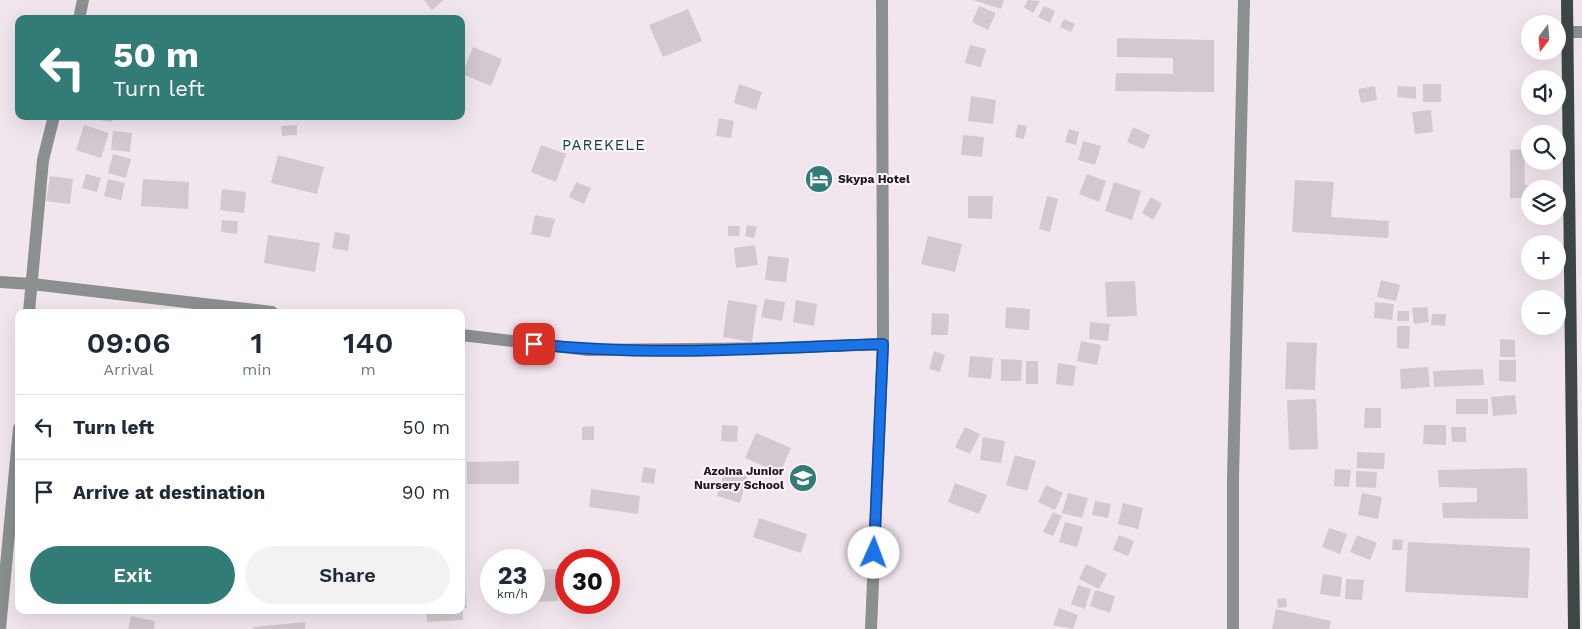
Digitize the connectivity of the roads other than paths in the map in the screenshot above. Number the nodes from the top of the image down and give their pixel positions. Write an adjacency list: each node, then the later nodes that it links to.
1 (83, 0): 5 (street)
2 (882, 0): 14 (street)
3 (1244, 0): 18 (street)
4 (1567, 0): 6 (main road)
5 (80, 15)
6 (1569, 32): 7 (street); 19 (main road)
7 (1582, 32)
8 (53, 120): 10 (street)
9 (0, 282): 10 (street)
10 (32, 284): 11 (street); 12 (street)
11 (29, 309)
12 (246, 309)
13 (465, 335): 14 (street)
14 (883, 344): 17 (street)
15 (15, 470): 16 (street)
16 (0, 629)
17 (871, 629)
18 (1233, 629)
19 (1574, 629)

